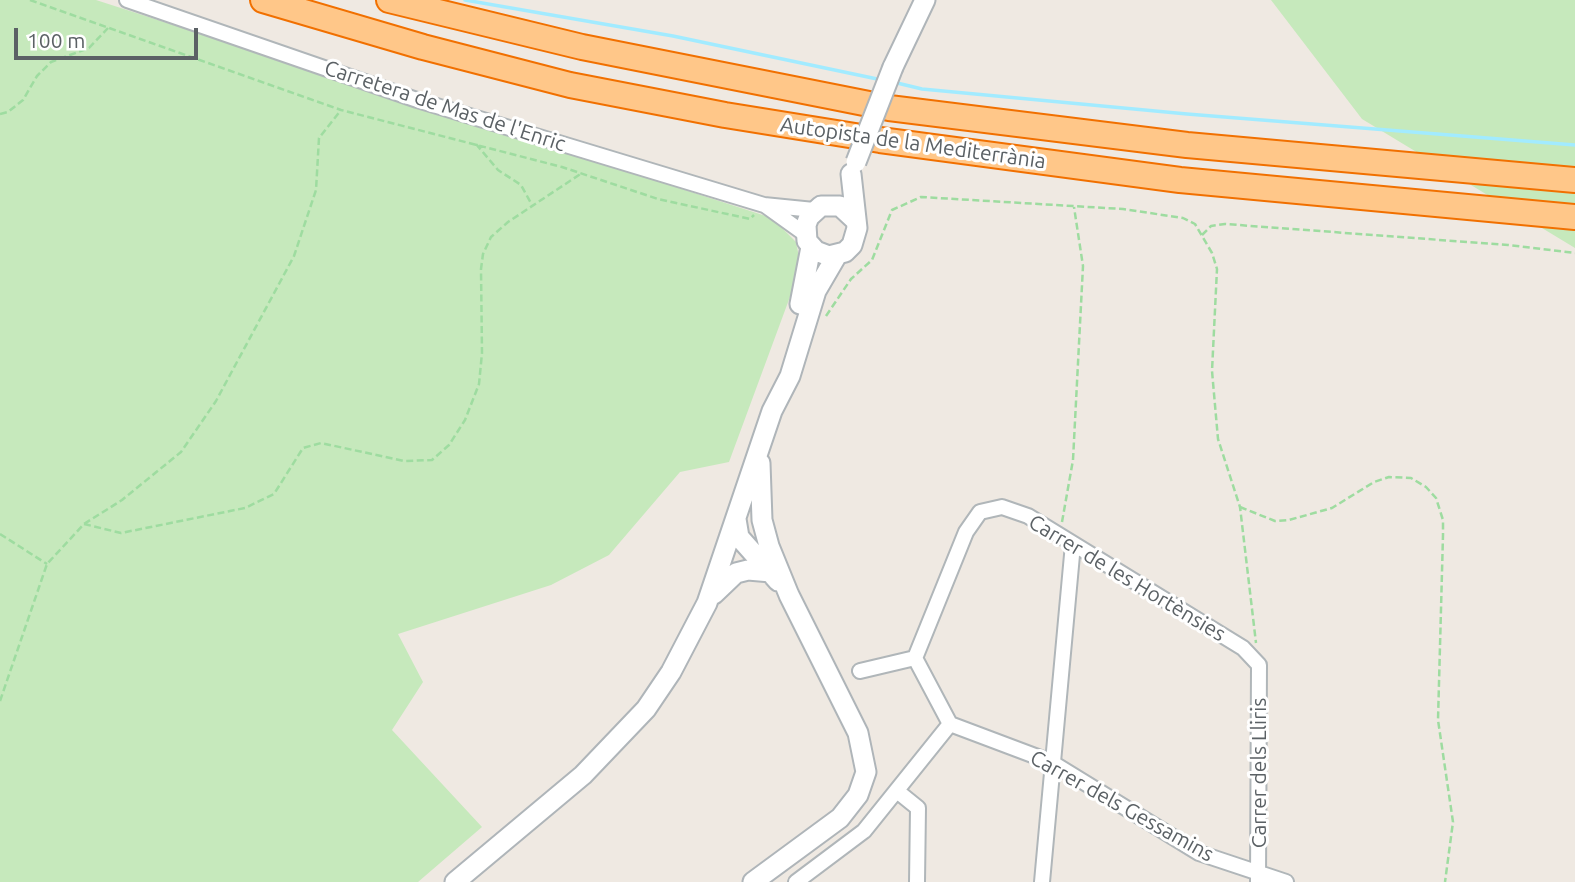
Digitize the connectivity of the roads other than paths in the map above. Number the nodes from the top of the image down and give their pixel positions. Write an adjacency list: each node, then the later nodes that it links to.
1 (127, 0): 7 (street, Carretera de Mas de l'Enric)
2 (263, 0): 9 (highway, Autopista de la Mediterrània)
3 (389, 0): 6 (highway, Autopista de la Mediterrània)
4 (925, 0): 5 (main road, bridge)
5 (853, 168): 8 (main road); 10 (main road)
6 (1575, 180)
7 (764, 205): 8 (street); 11 (street)
8 (821, 207): 10 (main road); 11 (main road)
9 (1575, 217)
10 (854, 219): 12 (main road)
11 (808, 240): 12 (main road); 13 (main road)
12 (837, 255): 13 (main road)
13 (772, 411): 14 (main road)
14 (760, 450): 15 (main road); 18 (main road)
15 (736, 519): 17 (main road); 19 (main road)
16 (1073, 544): 20 (street, Carrer de les Hortènsies); 21 (street, Carrer de les Hortènsies); 24 (street)
17 (771, 572): 18 (main road); 19 (main road)
18 (789, 595): 28 (main road)
19 (707, 603): 27 (main road)
20 (915, 658): 22 (street); 23 (street)
21 (1259, 664): 26 (street, Carrer dels Lliris)
22 (860, 671)
23 (950, 723): 24 (street, Carrer dels Gessamins); 25 (street)
24 (1051, 762): 26 (street, Carrer dels Gessamins); 31 (street)
25 (897, 791): 29 (street); 30 (street)
26 (1258, 878): 32 (street, Carrer dels Gessamins)
27 (455, 882)
28 (753, 882)
29 (796, 882)
30 (917, 882)
31 (1042, 882)
32 (1286, 882)

